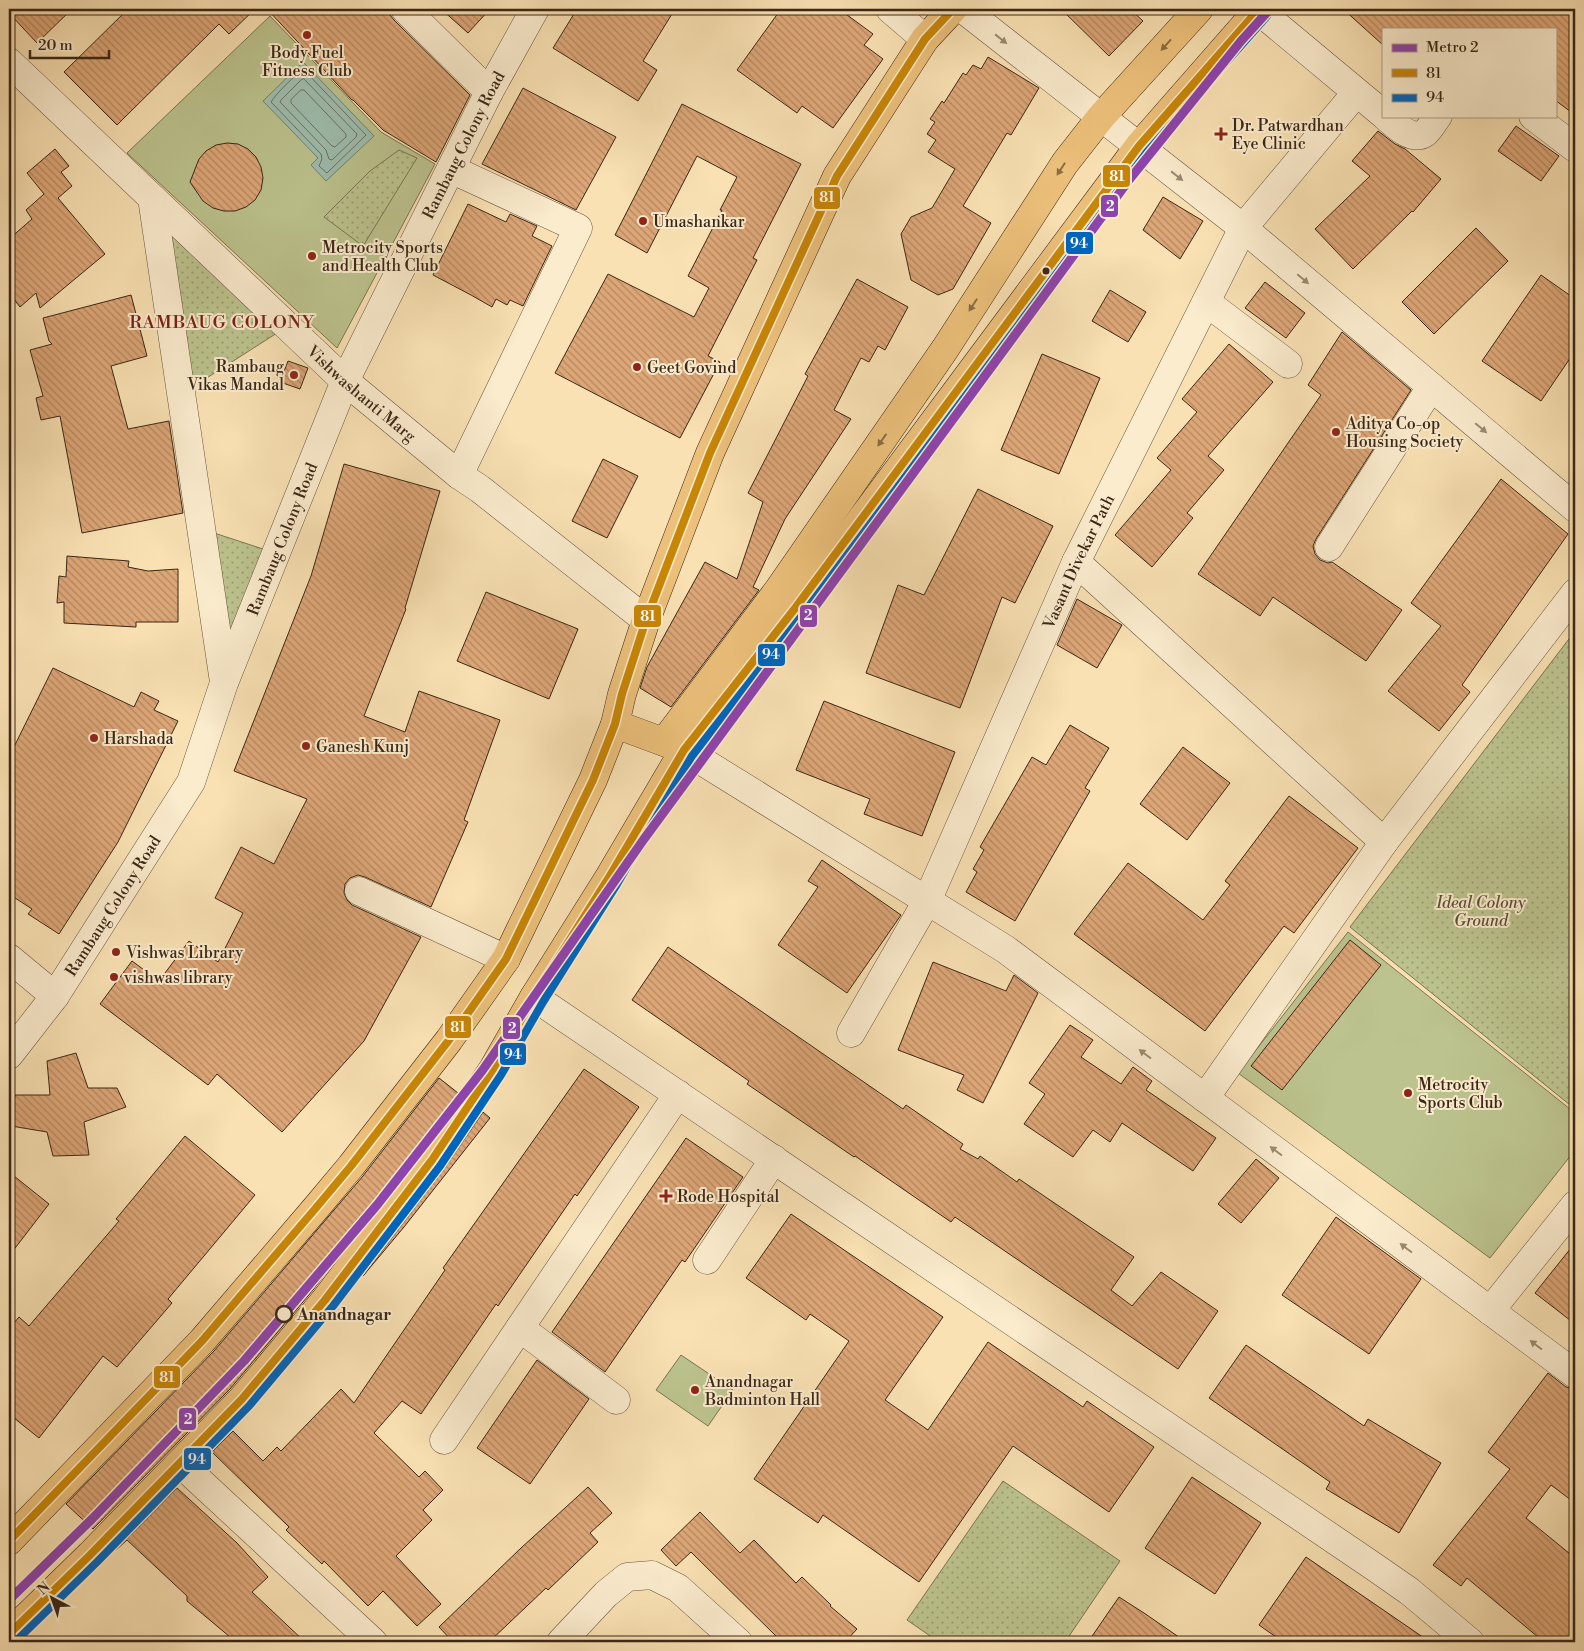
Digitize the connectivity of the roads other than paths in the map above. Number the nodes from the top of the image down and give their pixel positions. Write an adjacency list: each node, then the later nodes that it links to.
1 (405, 9): 10 (street)
2 (535, 9): 10 (street, Rambaug Colony Road)
3 (890, 9): 8 (street)
4 (953, 9): 8 (main road)
5 (963, 9): 13 (street, one-way to 13)
6 (1199, 9): 13 (main road, one-way to 13)
7 (1259, 10): 11 (street); 17 (main road)
8 (925, 39): 31 (main road)
9 (9, 62): 20 (street, Vishwashanti Marg)
10 (489, 92): 19 (street, Rambaug Colony Road)
11 (1356, 93): 12 (street); 21 (street, Vasant Divekar Path)
12 (1382, 113)
13 (1101, 117): 17 (street); 34 (main road, one-way to 34)
14 (1388, 118): 15 (street)
15 (1436, 118)
16 (1536, 118): 18 (street)
17 (1139, 146): 21 (street, one-way to 21); 34 (main road)
18 (1575, 148)
19 (451, 168): 24 (street, Rambaug Colony Road); 26 (street)
20 (152, 198): 24 (street, Vishwashanti Marg); 32 (street)
21 (1243, 228): 22 (street, Vasant Divekar Path); 25 (street, one-way to 25)
22 (1206, 302): 23 (street); 29 (street, Vasant Divekar Path)
23 (1288, 364)
24 (345, 381): 26 (street, Vishwashanti Marg); 32 (street, Rambaug Colony Road)
25 (1432, 387): 27 (street, one-way to 27); 28 (street)
26 (459, 474): 31 (street, Vishwashanti Marg)
27 (1575, 508)
28 (1329, 547)
29 (1076, 562): 35 (street); 37 (street, Vasant Divekar Path)
30 (1575, 593): 35 (street)
31 (646, 620): 33 (main road)
32 (224, 683): 40 (street, Rambaug Colony Road)
33 (615, 724): 34 (main road); 39 (main road)
34 (674, 746): 37 (street); 41 (main road)
35 (1384, 842): 45 (street)
36 (359, 891): 39 (street)
37 (927, 901): 42 (street, Vasant Divekar Path); 45 (street, one-way to 37)
38 (9, 958): 40 (street)
39 (506, 959): 55 (main road)
40 (55, 996): 43 (street, Rambaug Colony Road)
41 (534, 997): 44 (street); 54 (main road)
42 (851, 1033)
43 (9, 1055)
44 (678, 1094): 46 (street); 50 (street)
45 (1205, 1098): 49 (street, one-way to 45)
46 (774, 1159): 48 (street); 60 (street)
47 (1575, 1205): 49 (street)
48 (707, 1260)
49 (1490, 1311): 51 (street, one-way to 49)
50 (520, 1328): 52 (street); 53 (street)
51 (1575, 1374)
52 (616, 1400)
53 (444, 1440)
54 (180, 1463): 56 (main road); 57 (street)
55 (9, 1541)
56 (9, 1634)
57 (373, 1642)
58 (561, 1642): 59 (street)
59 (738, 1642)
60 (1470, 1642)

